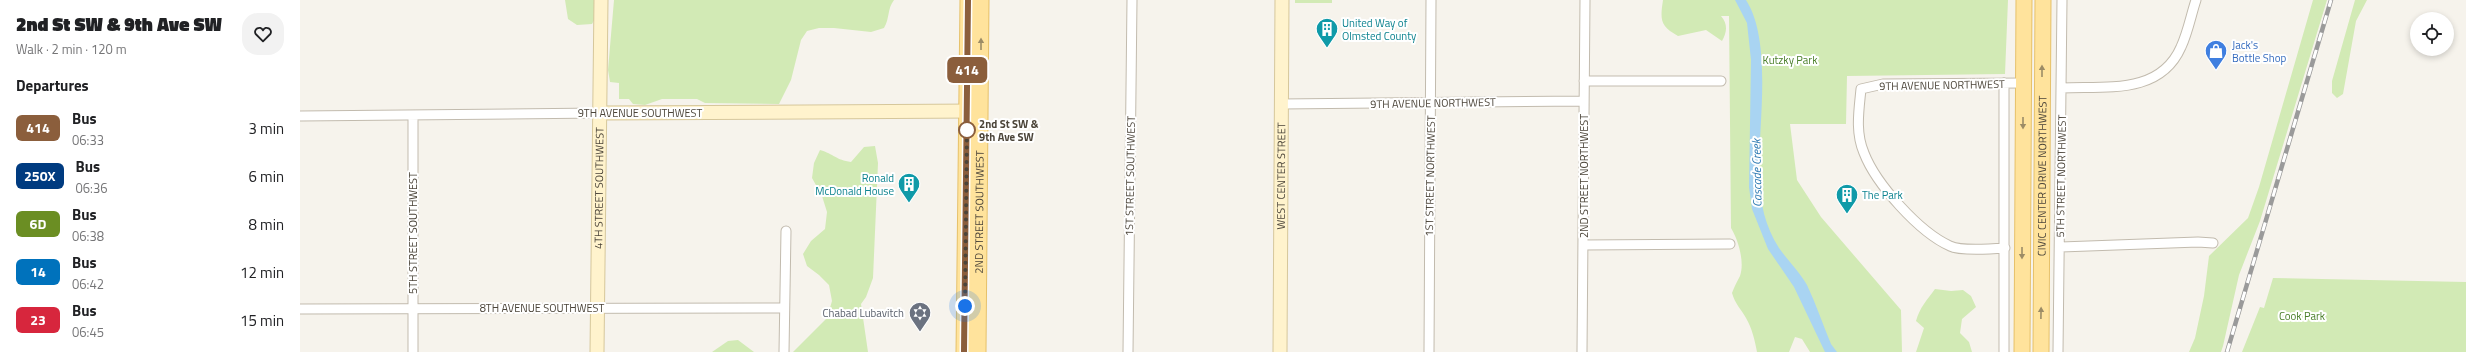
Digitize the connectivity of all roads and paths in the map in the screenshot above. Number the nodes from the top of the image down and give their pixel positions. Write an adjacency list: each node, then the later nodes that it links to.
1 (601, 0): 21 (street, 4TH STREET SOUTHWEST)
2 (968, 0): 20 (main road, 2ND STREET SOUTHWEST)
3 (981, 0): 20 (main road, 2ND STREET SOUTHWEST, one-way to 3)
4 (1132, 0): 39 (street, 1ST STREET SOUTHWEST)
5 (1282, 0): 19 (street, WEST CENTER STREET)
6 (1431, 0): 18 (street, 1ST STREET NORTHWEST)
7 (1585, 0): 12 (street, 2ND STREET NORTHWEST)
8 (2024, 0): 15 (main road, CIVIC CENTER DRIVE NORTHWEST)
9 (2043, 0): 45 (main road, CIVIC CENTER DRIVE NORTHWEST, one-way to 9)
10 (2062, 0): 16 (street, 5TH STREET NORTHWEST)
11 (2196, 0): 16 (street)
12 (1584, 81): 13 (street); 17 (street, 2ND STREET NORTHWEST)
13 (1721, 81)
14 (2004, 83): 15 (street, 9TH AVENUE NORTHWEST); 29 (street); 29 (street, 9TH AVENUE NORTHWEST)
15 (2023, 83): 44 (main road, CIVIC CENTER DRIVE NORTHWEST, one-way to 44)
16 (2062, 88): 28 (street, 5TH STREET NORTHWEST)
17 (1584, 101): 18 (street, 9TH AVENUE NORTHWEST); 27 (street, 2ND STREET NORTHWEST)
18 (1431, 103): 19 (street, 9TH AVENUE NORTHWEST); 41 (street, 1ST STREET NORTHWEST)
19 (1281, 104): 40 (street, WEST CENTER STREET)
20 (974, 111): 21 (street, 9TH AVENUE SOUTHWEST); 37 (main road, 2ND STREET SOUTHWEST); 38 (main road, 2ND STREET SOUTHWEST)
21 (600, 113): 22 (street, 9TH AVENUE SOUTHWEST); 30 (street, 4TH STREET SOUTHWEST)
22 (413, 115): 23 (street, 9TH AVENUE SOUTHWEST); 33 (street, 5TH STREET SOUTHWEST)
23 (300, 116)
24 (786, 231): 31 (street)
25 (2213, 243): 28 (street)
26 (1730, 244): 27 (street)
27 (1583, 245): 42 (street, 2ND STREET NORTHWEST)
28 (2061, 247): 46 (street, 5TH STREET NORTHWEST)
29 (2005, 248): 43 (street)
30 (597, 308): 31 (street, 8TH AVENUE SOUTHWEST); 33 (street, 8TH AVENUE SOUTHWEST); 35 (street, 4TH STREET SOUTHWEST)
31 (784, 308): 36 (street)
32 (300, 309): 33 (street, 8TH AVENUE SOUTHWEST)
33 (413, 309): 34 (street, 5TH STREET SOUTHWEST)
34 (413, 352)
35 (597, 352)
36 (784, 352)
37 (964, 352)
38 (978, 352)
39 (1128, 352)
40 (1280, 352)
41 (1429, 352)
42 (1582, 352)
43 (2004, 352)
44 (2022, 352)
45 (2041, 352)
46 (2058, 352)

